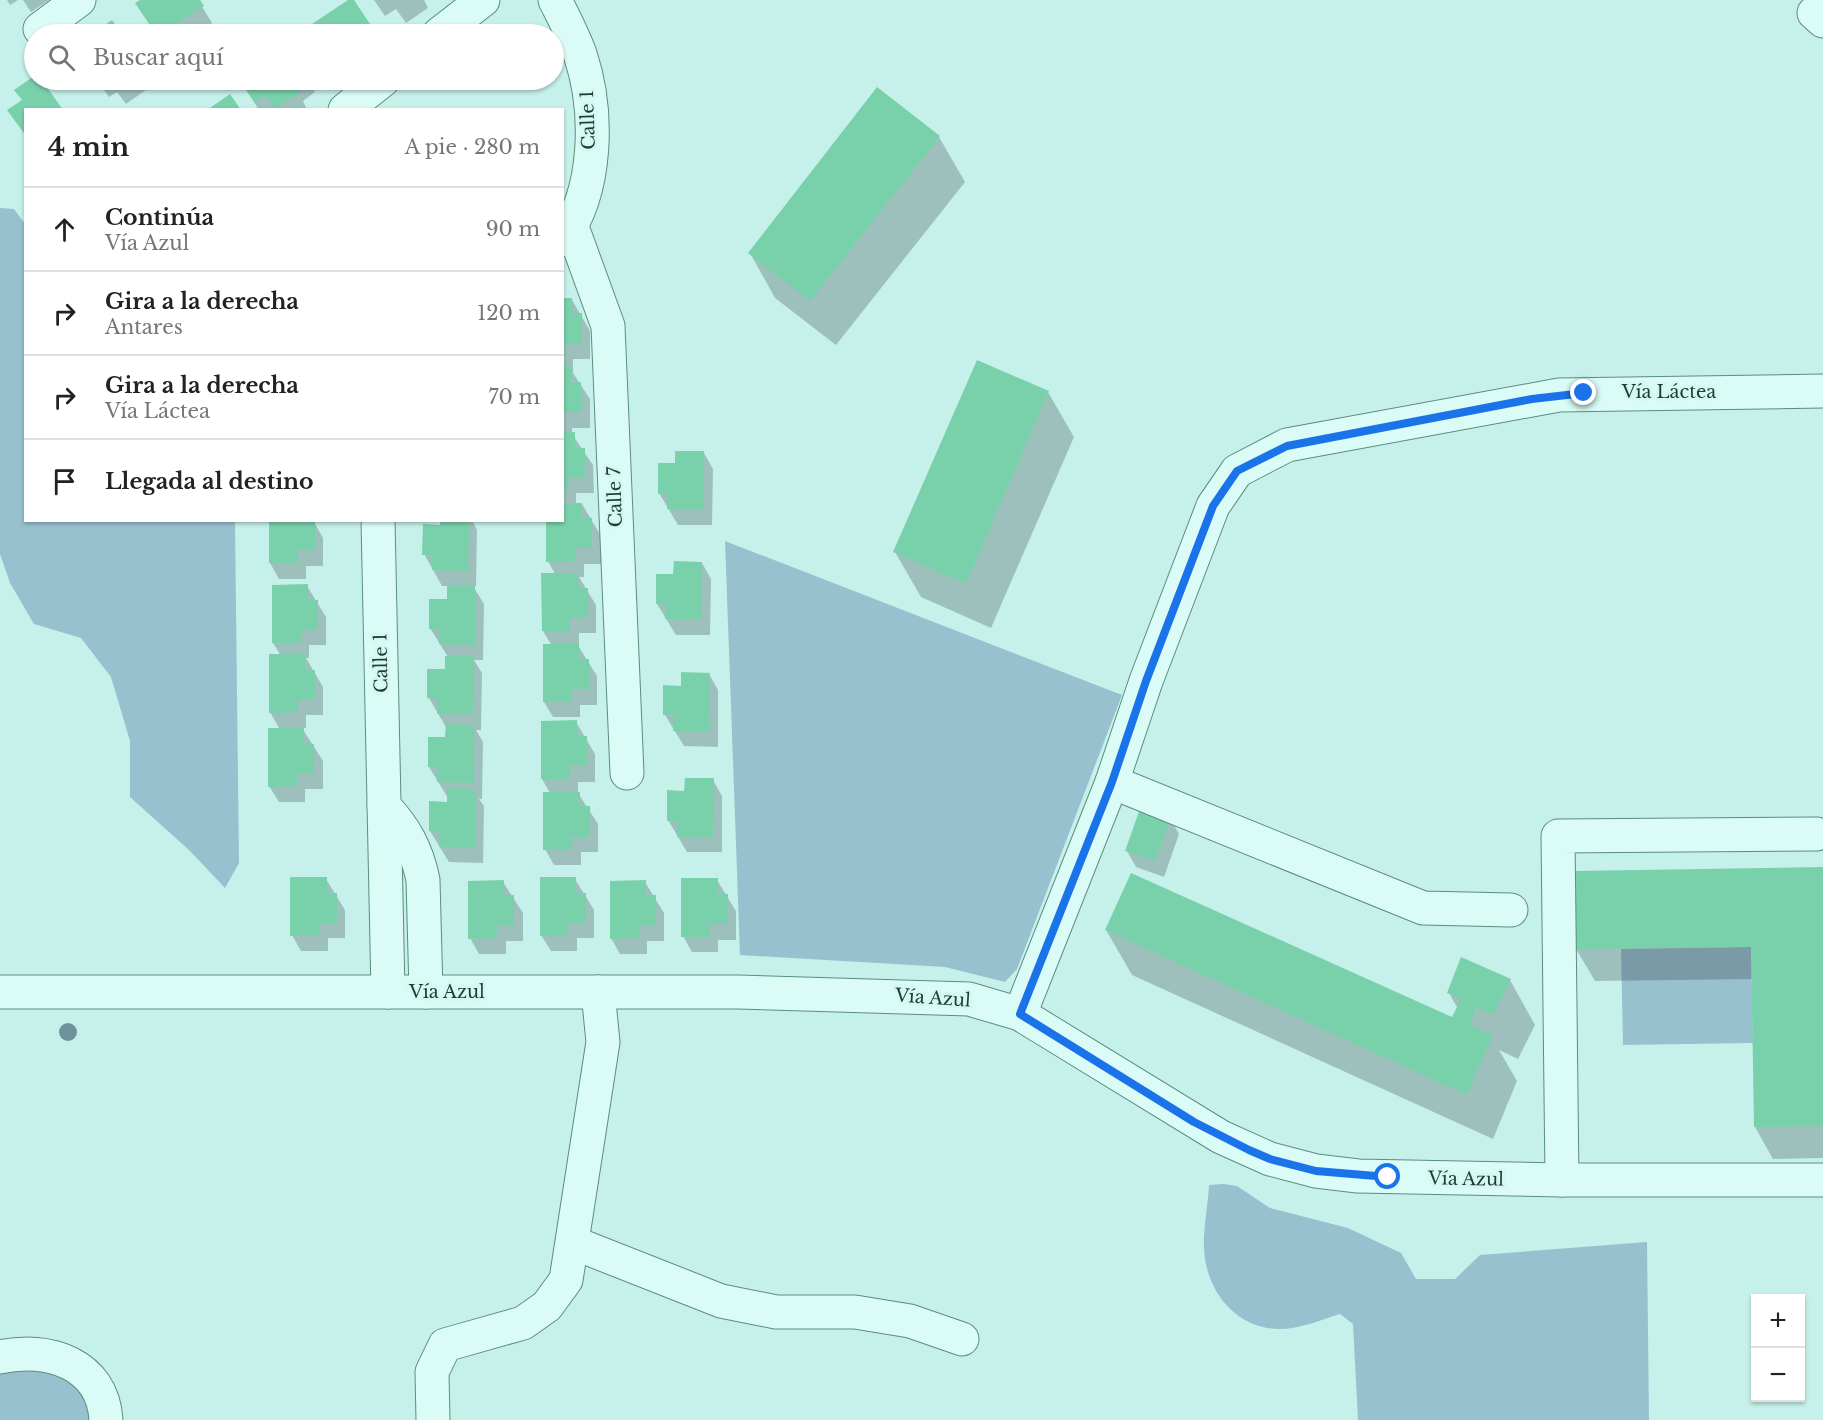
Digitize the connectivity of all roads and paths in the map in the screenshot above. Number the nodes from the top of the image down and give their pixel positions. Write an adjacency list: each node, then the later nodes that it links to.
1 (79, 0): 4 (street)
2 (483, 0): 5 (street)
3 (555, 0): 8 (street, Calle 1)
4 (47, 24)
5 (453, 24)
6 (370, 90): 7 (street)
7 (348, 108)
8 (568, 234): 11 (street, Calle 7)
9 (1823, 391): 12 (street, Vía Láctea)
10 (378, 522): 13 (street, Calle 1)
11 (627, 774)
12 (1112, 782): 15 (street); 20 (street)
13 (384, 806): 17 (street, Calle 1); 18 (street)
14 (1817, 834): 21 (street)
15 (1511, 910)
16 (0, 992): 17 (street, Vía Azul)
17 (388, 992): 18 (street, Vía Azul)
18 (426, 992): 19 (street, Vía Azul)
19 (598, 992): 20 (street, Vía Azul); 23 (street)
20 (1020, 1014): 21 (street, Vía Azul)
21 (1562, 1180): 22 (street, Vía Azul)
22 (1823, 1180)
23 (574, 1243): 24 (street); 27 (street)
24 (962, 1339)
25 (0, 1357): 26 (street)
26 (106, 1420)
27 (433, 1420)

